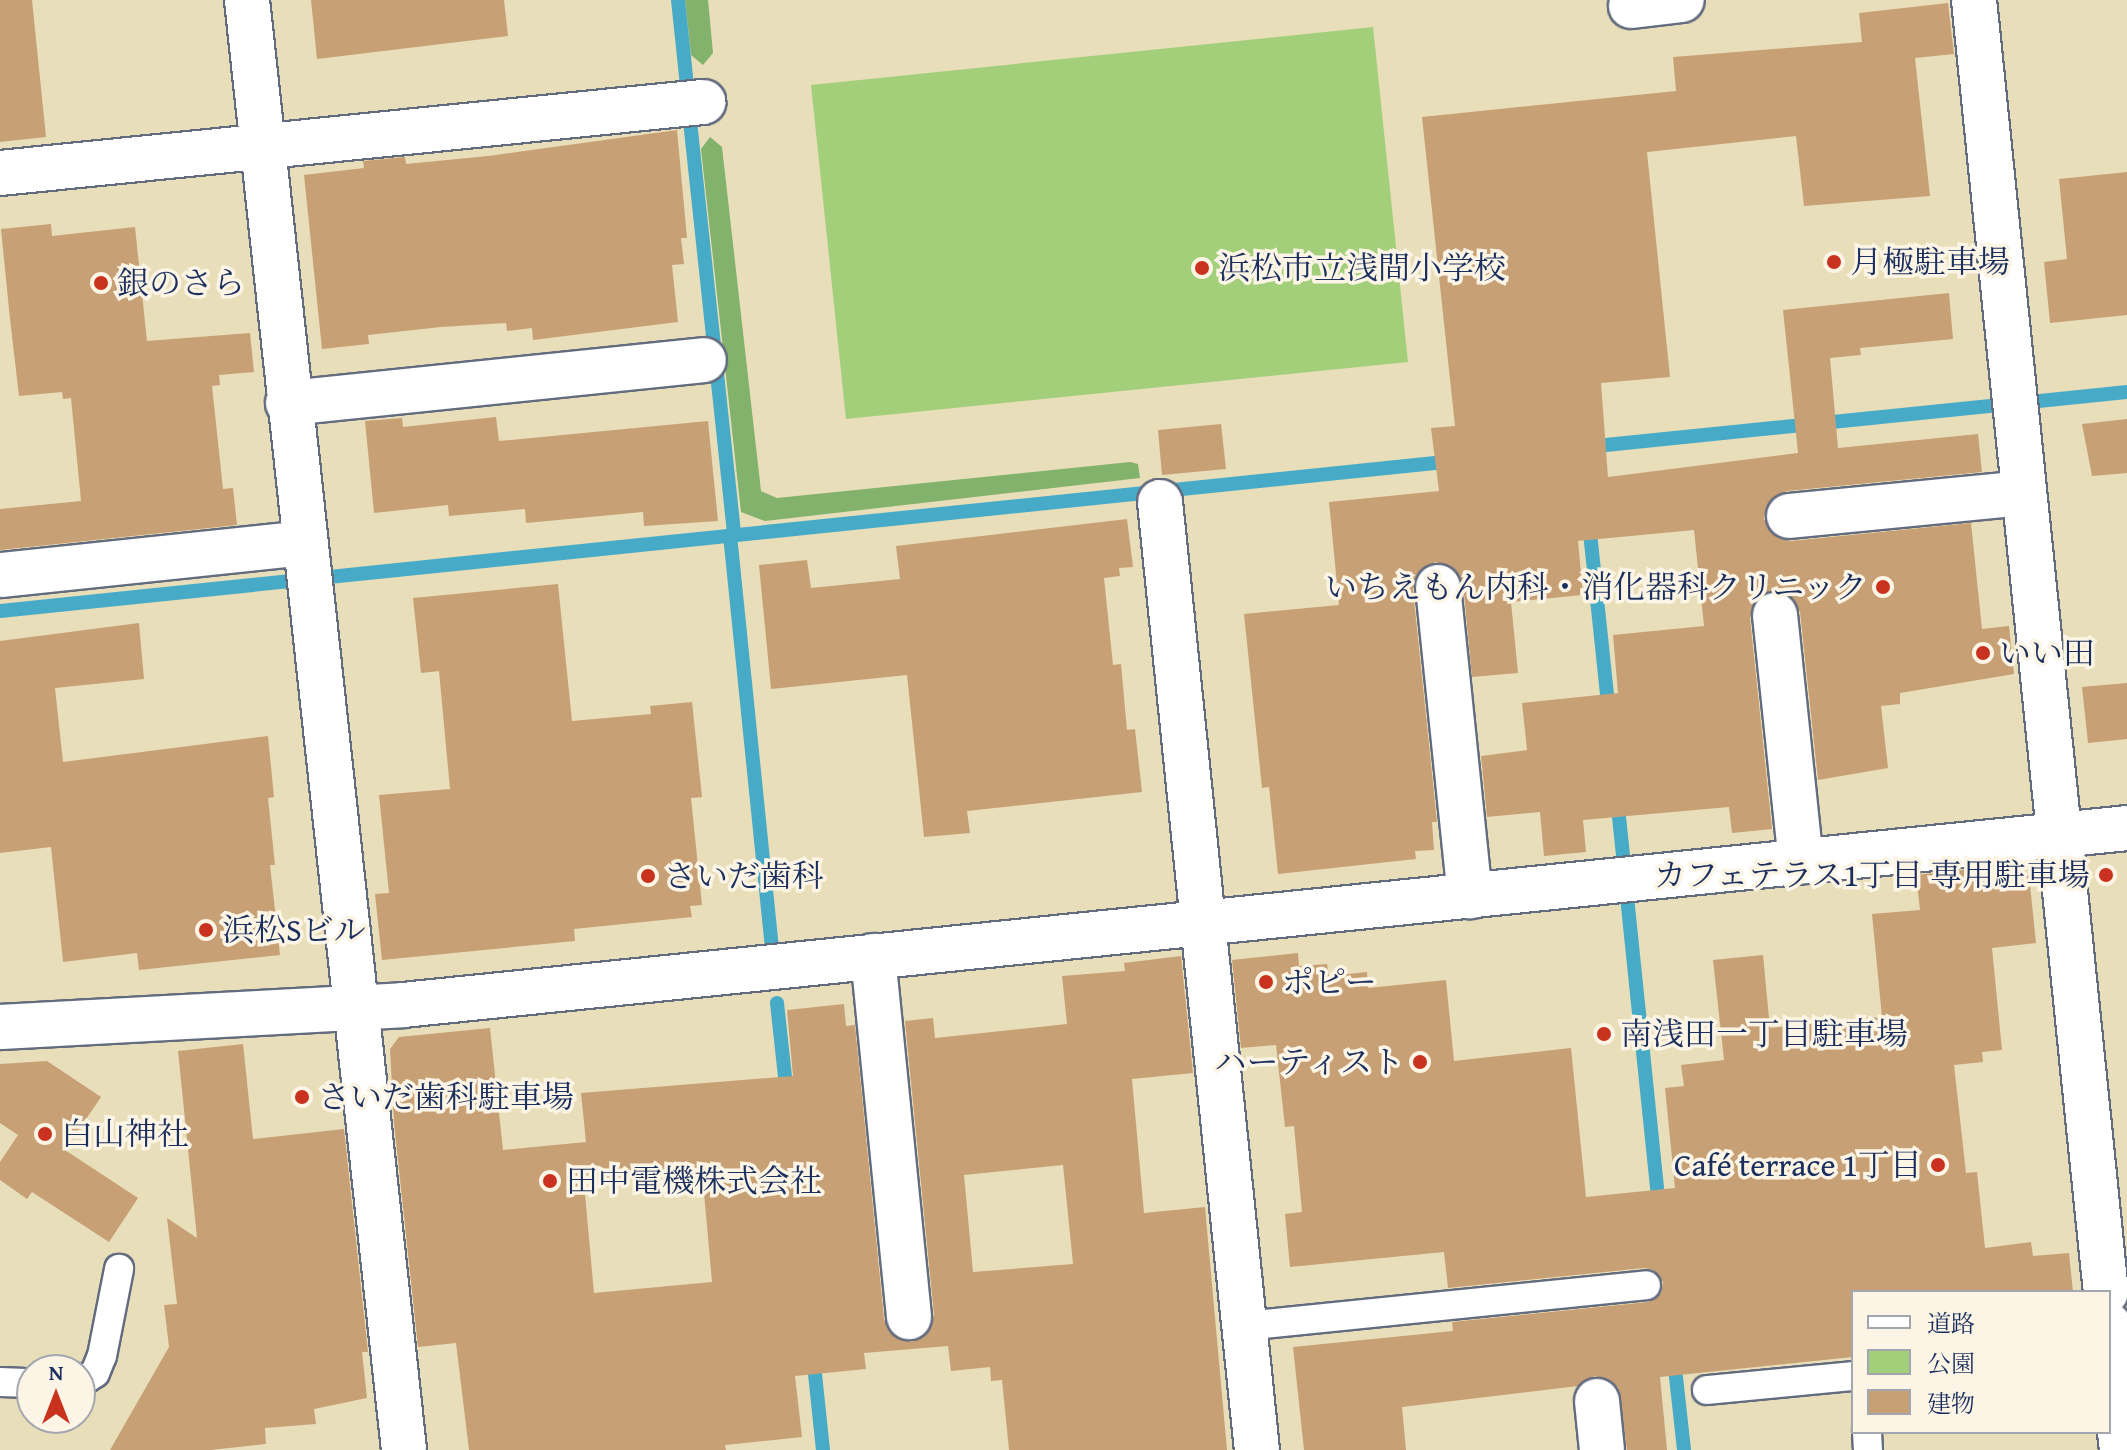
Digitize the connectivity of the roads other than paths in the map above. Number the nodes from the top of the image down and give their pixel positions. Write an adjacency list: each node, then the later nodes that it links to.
1 (247, 0): 6 (street)
2 (1682, 0): 4 (street)
3 (1974, 0): 10 (street)
4 (1631, 6)
5 (703, 102): 6 (street)
6 (262, 146): 7 (street); 9 (street)
7 (0, 173)
8 (704, 360): 9 (street)
9 (288, 403): 13 (street)
10 (2024, 493): 12 (street); 18 (street)
11 (1160, 502): 21 (street)
12 (1789, 516)
13 (306, 567): 14 (street); 23 (street)
14 (1, 575)
15 (1438, 587): 20 (street)
16 (1775, 615): 19 (street)
17 (2127, 828): 18 (street)
18 (2059, 835): 19 (street); 26 (street)
19 (1801, 862): 20 (street)
20 (1470, 896): 21 (street)
21 (1203, 923): 22 (street); 29 (street)
22 (873, 956): 23 (street); 28 (street)
23 (359, 1007): 24 (street); 35 (street)
24 (0, 1027)
25 (119, 1269): 31 (lane)
26 (2112, 1272)
27 (1646, 1285): 29 (lane)
28 (909, 1317)
29 (1245, 1326): 36 (street)
30 (2111, 1344): 38 (street)
31 (96, 1371)
32 (1851, 1376): 33 (lane)
33 (1707, 1390)
34 (1597, 1401): 37 (street)
35 (404, 1450)
36 (1257, 1450)
37 (1602, 1450)
38 (2122, 1450)

